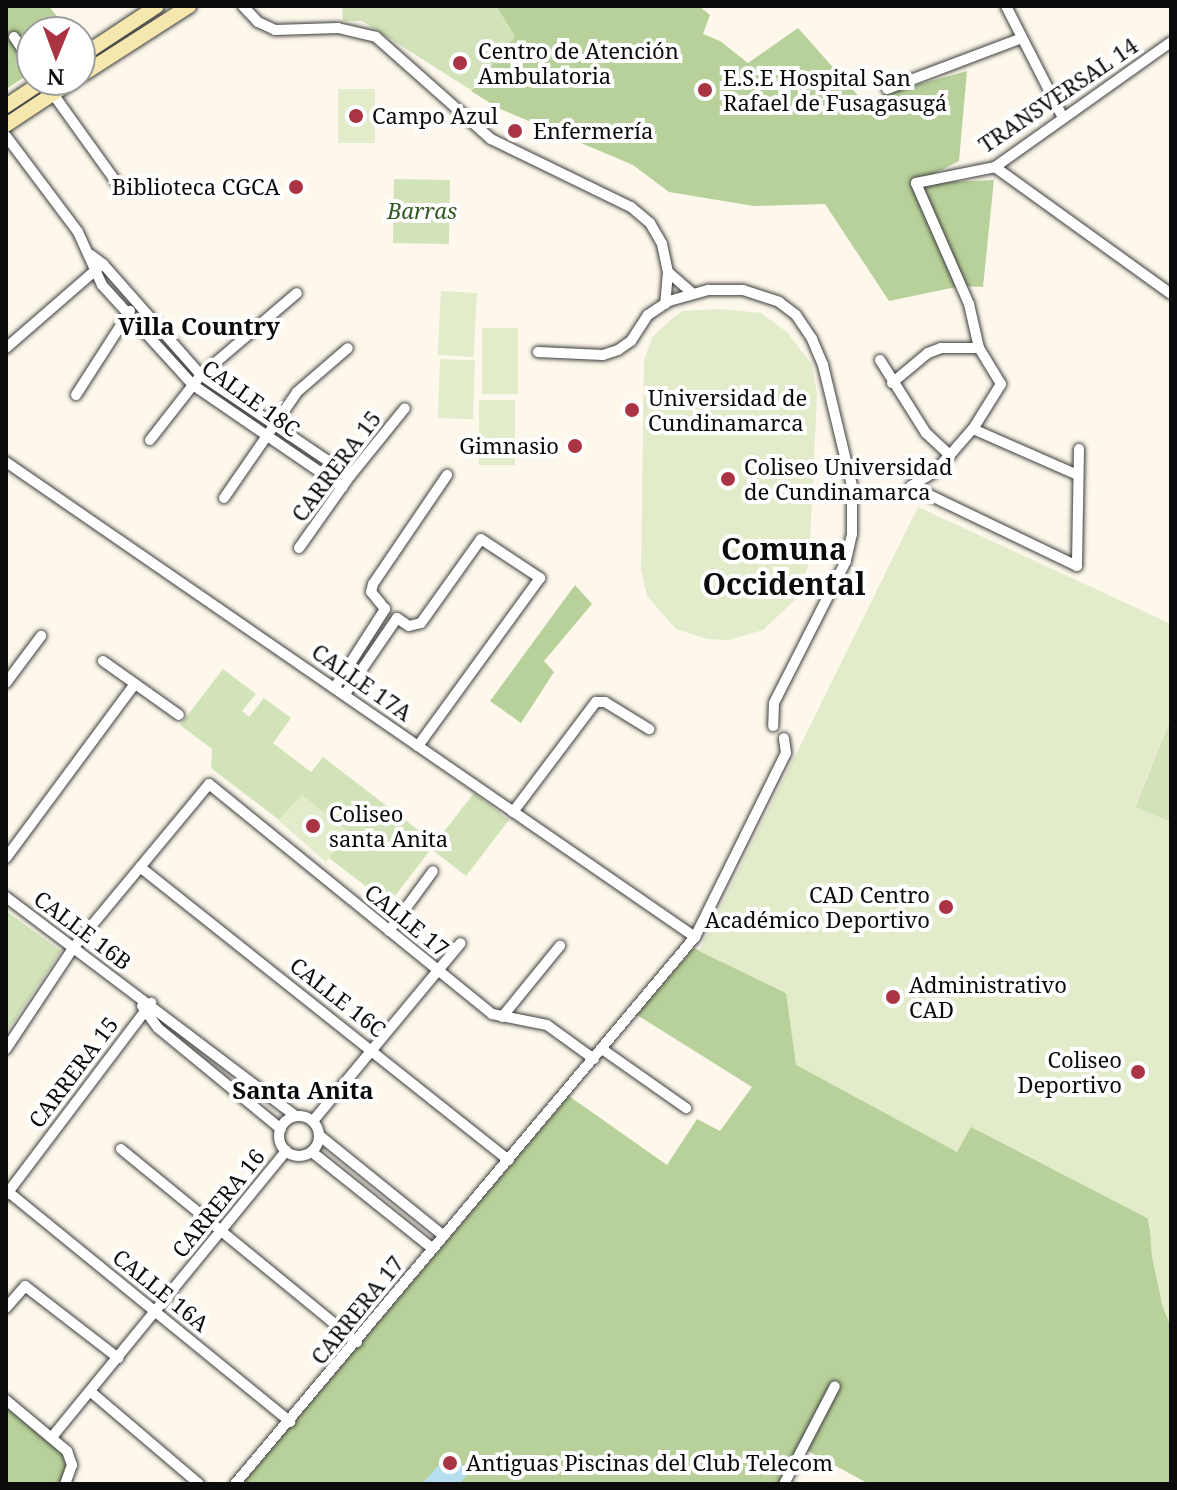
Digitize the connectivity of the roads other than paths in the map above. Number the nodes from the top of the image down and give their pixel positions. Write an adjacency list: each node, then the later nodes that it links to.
1 (157, 6): 9 (main road)
2 (189, 6): 10 (main road)
3 (243, 6): 20 (street)
4 (1006, 6): 6 (street)
5 (14, 37): 7 (street)
6 (1022, 38): 11 (street); 14 (street)
7 (16, 40)
8 (1171, 42): 14 (street, TRANSVERSAL 14)
9 (96, 46)
10 (96, 66)
11 (887, 89)
12 (50, 96): 15 (main road)
13 (54, 96): 18 (street)
14 (1063, 118): 17 (street, TRANSVERSAL 14)
15 (6, 125)
16 (6, 136): 19 (street, CALLE 18C)
17 (995, 167): 23 (street); 29 (street, TRANSVERSAL 14)
18 (122, 190)
19 (99, 267): 24 (street, CALLE 18C); 26 (street, CALLE 18C); 27 (street)
20 (668, 272): 22 (street); 25 (street)
21 (297, 293): 32 (street)
22 (692, 293): 25 (street); 57 (street)
23 (1171, 294)
24 (136, 303): 26 (street); 32 (street, CALLE 18C)
25 (665, 304): 30 (street)
26 (128, 314): 34 (street, CALLE 18C); 35 (street)
27 (6, 348)
28 (348, 348): 37 (street)
29 (979, 348): 33 (street); 38 (street)
30 (538, 352)
31 (880, 360): 33 (street)
32 (201, 375): 34 (street); 37 (street, CALLE 18C)
33 (892, 383): 42 (street)
34 (193, 385): 39 (street, CALLE 18C); 40 (street)
35 (76, 395)
36 (405, 408): 46 (street, CARRERA 15)
37 (273, 424): 39 (street); 46 (street, CALLE 18C)
38 (973, 429): 42 (street); 45 (street)
39 (266, 434): 47 (street, CALLE 18C); 48 (street)
40 (150, 440)
41 (1079, 449): 45 (street)
42 (950, 455): 45 (street)
43 (6, 462): 54 (street, CALLE 17A)
44 (447, 475): 54 (street)
45 (1078, 475)
46 (350, 476): 47 (street, CARRERA 15)
47 (342, 487): 49 (street, CARRERA 15)
48 (224, 498)
49 (299, 548)
50 (41, 636): 52 (street)
51 (103, 661): 53 (street)
52 (6, 683)
53 (134, 685): 56 (street); 62 (street)
54 (335, 687): 55 (street, CALLE 17A)
55 (345, 694): 60 (street, CALLE 17A); 60 (street)
56 (179, 715)
57 (773, 726)
58 (649, 729): 61 (street)
59 (784, 738): 67 (street, CARRERA 17)
60 (418, 746): 61 (street, CALLE 17A)
61 (513, 812): 67 (street, CALLE 17A)
62 (6, 858)
63 (140, 867): 66 (street, CALLE 17); 70 (street); 75 (street, CALLE 16C)
64 (433, 871): 66 (street)
65 (6, 897): 70 (street, CALLE 16B)
66 (389, 931): 71 (street, CALLE 17)
67 (695, 937): 76 (street, CARRERA 17)
68 (461, 943): 71 (street)
69 (560, 946): 73 (street)
70 (73, 948): 72 (street, CALLE 16B); 74 (street)
71 (436, 970): 73 (street, CALLE 17); 75 (street)
72 (148, 1008): 79 (street, CALLE 16B); 81 (street, CALLE 16B); 87 (street, CARRERA 15)
73 (502, 1017): 77 (street, CALLE 17)
74 (6, 1049)
75 (372, 1049): 80 (street); 86 (street, CALLE 16C)
76 (602, 1049): 77 (street, CARRERA 17); 78 (street)
77 (594, 1059): 86 (street, CARRERA 17)
78 (686, 1108)
79 (296, 1116): 80 (street); 81 (street)
80 (313, 1121): 82 (street)
81 (281, 1129): 84 (street)
82 (320, 1136): 85 (street); 89 (street)
83 (121, 1149): 88 (street)
84 (286, 1151): 85 (street); 88 (street, CARRERA 16)
85 (312, 1152): 90 (street)
86 (509, 1160): 89 (street, CARRERA 17)
87 (7, 1192): 92 (street, CALLE 16A)
88 (219, 1232): 92 (street, CARRERA 16); 93 (street)
89 (444, 1236): 90 (street, CARRERA 17)
90 (433, 1249): 93 (street, CARRERA 17)
91 (6, 1308): 94 (street)
92 (156, 1311): 94 (street, CARRERA 16); 98 (street, CALLE 16A)
93 (357, 1342): 98 (street, CARRERA 17)
94 (118, 1358): 96 (street, CARRERA 16)
95 (835, 1386): 103 (street)
96 (91, 1392): 99 (street, CARRERA 16); 101 (street)
97 (6, 1400): 99 (street)
98 (290, 1422): 102 (street, CARRERA 17)
99 (52, 1437): 100 (street)
100 (65, 1484)
101 (199, 1484)
102 (235, 1484)
103 (784, 1484)

